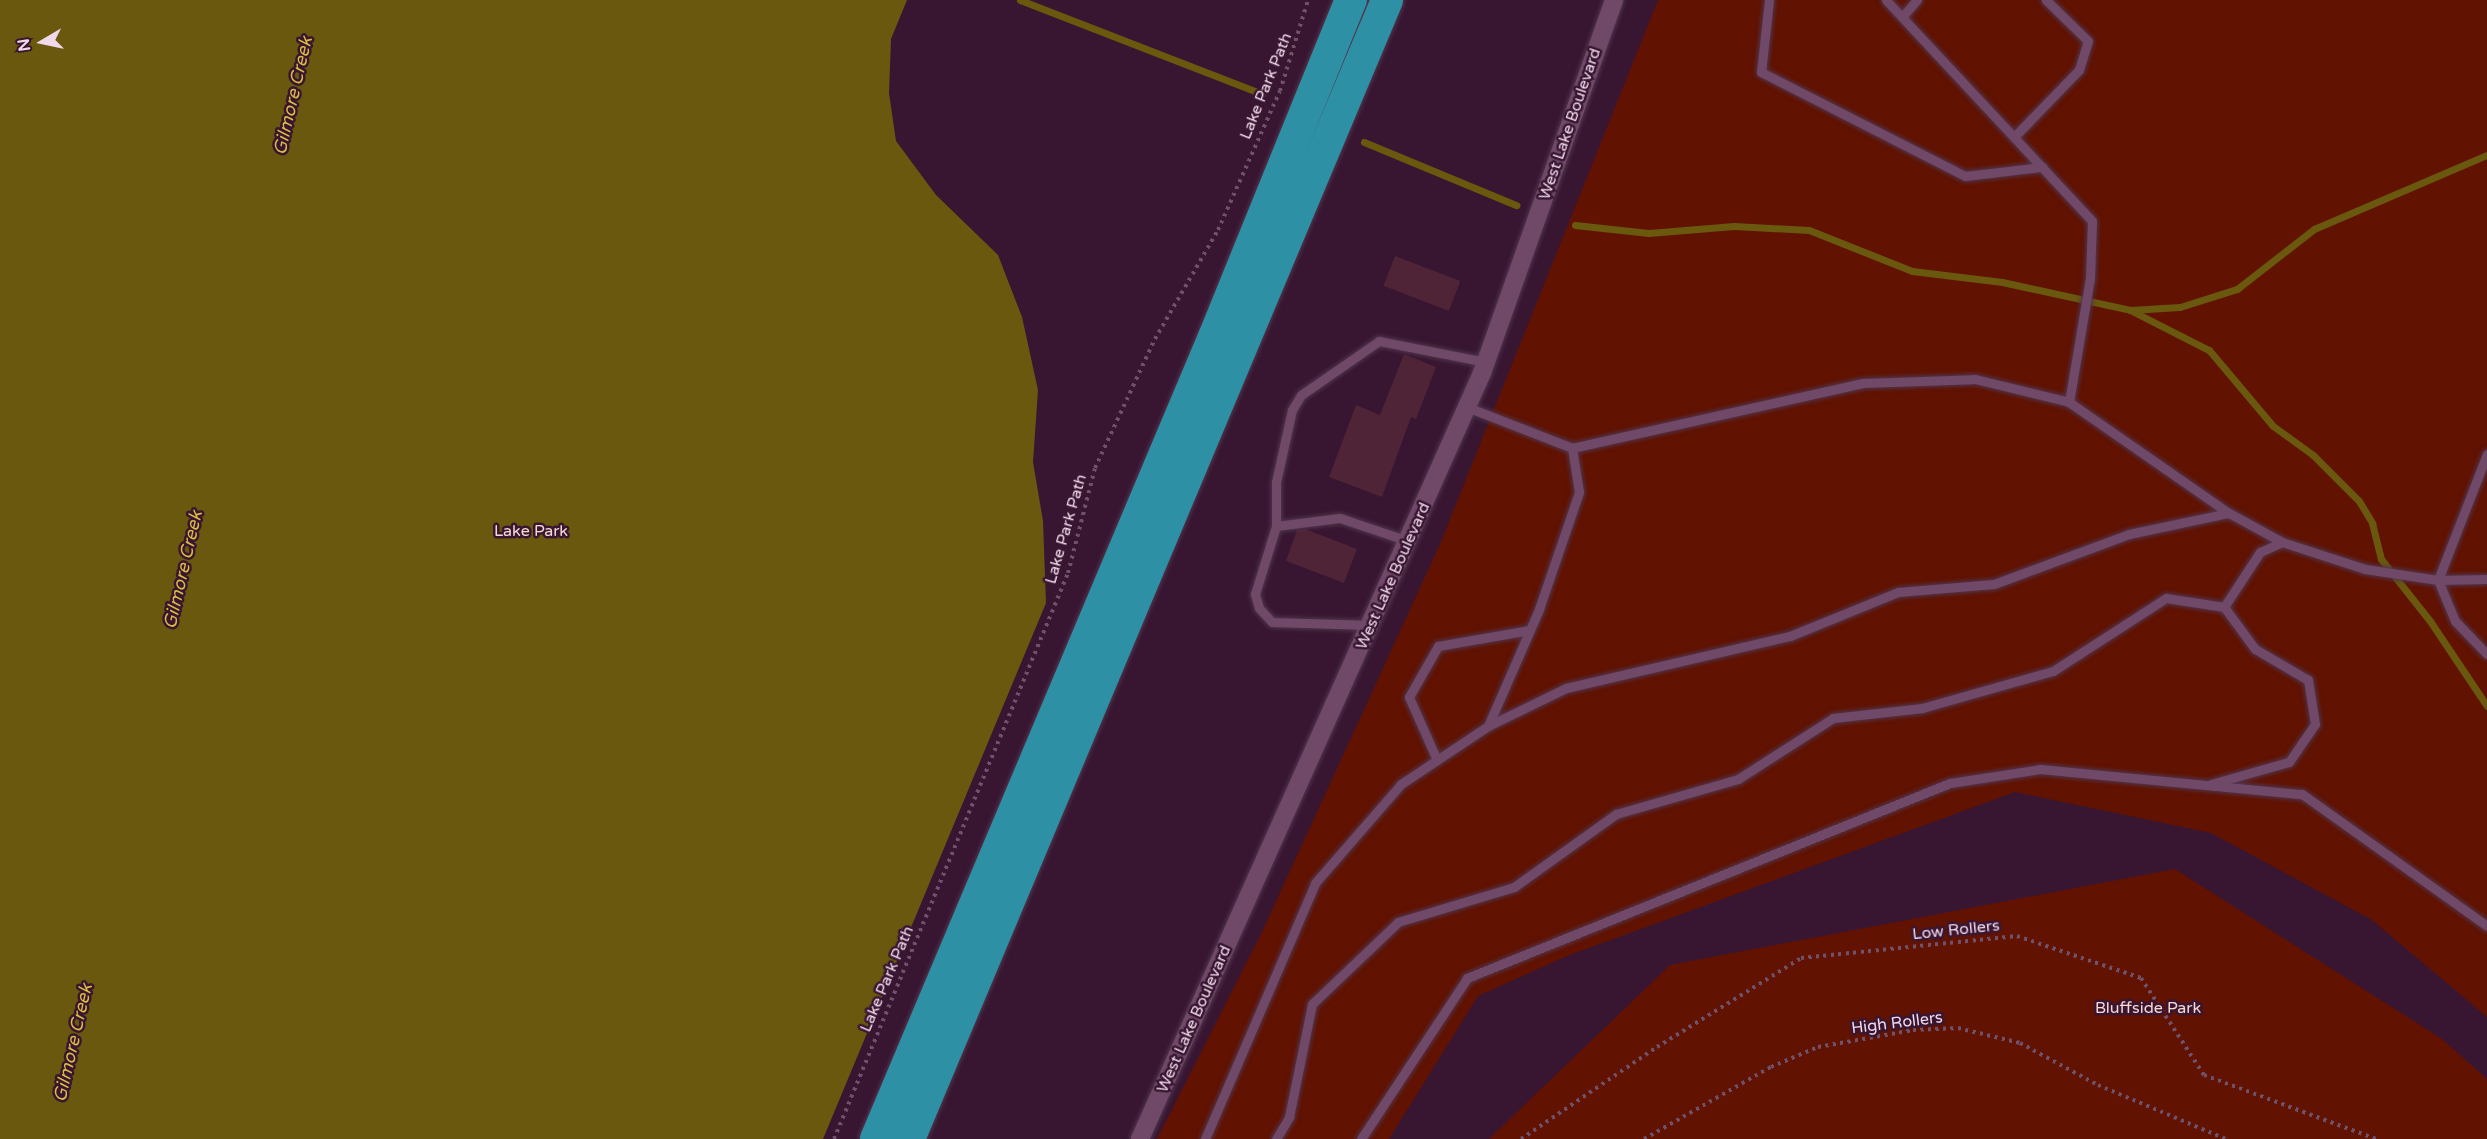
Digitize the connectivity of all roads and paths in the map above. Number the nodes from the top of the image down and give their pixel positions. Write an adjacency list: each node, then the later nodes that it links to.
1 (1308, 0): 31 (path, Lake Park Path)
2 (1351, 0): 32 (highway)
3 (1388, 0): 33 (highway)
4 (1614, 0): 12 (street, West Lake Boulevard)
5 (1769, 0): 11 (lane)
6 (1886, 0): 9 (lane)
7 (1917, 0): 9 (lane)
8 (2046, 0): 10 (lane)
9 (1902, 16): 10 (lane)
10 (2014, 137): 11 (lane)
11 (2042, 167): 13 (lane)
12 (1486, 362): 14 (street, West Lake Boulevard); 18 (lane)
13 (2069, 402): 15 (lane); 17 (lane)
14 (1467, 407): 15 (lane); 19 (street, West Lake Boulevard)
15 (1572, 448): 25 (lane)
16 (2487, 454): 22 (lane)
17 (2229, 513): 20 (lane); 27 (lane)
18 (1276, 526): 19 (lane); 24 (lane)
19 (1408, 541): 24 (street, West Lake Boulevard)
20 (2282, 542): 22 (lane); 23 (lane)
21 (2487, 579): 22 (lane)
22 (2438, 580): 26 (lane)
23 (2224, 607): 29 (lane); 36 (lane)
24 (1371, 625): 34 (street, West Lake Boulevard)
25 (1530, 630): 27 (lane); 28 (lane)
26 (2487, 654)
27 (1488, 726): 28 (lane)
28 (1437, 760): 35 (lane)
29 (2205, 785): 30 (lane); 37 (lane)
30 (2487, 926)
31 (834, 1139)
32 (876, 1139)
33 (909, 1139)
34 (1140, 1139)
35 (1205, 1139)
36 (1276, 1139)
37 (1361, 1139)
38 (1521, 1139): 41 (path, Low Rollers)
39 (1644, 1139): 40 (path, High Rollers)
40 (2226, 1139)
41 (2376, 1139)

